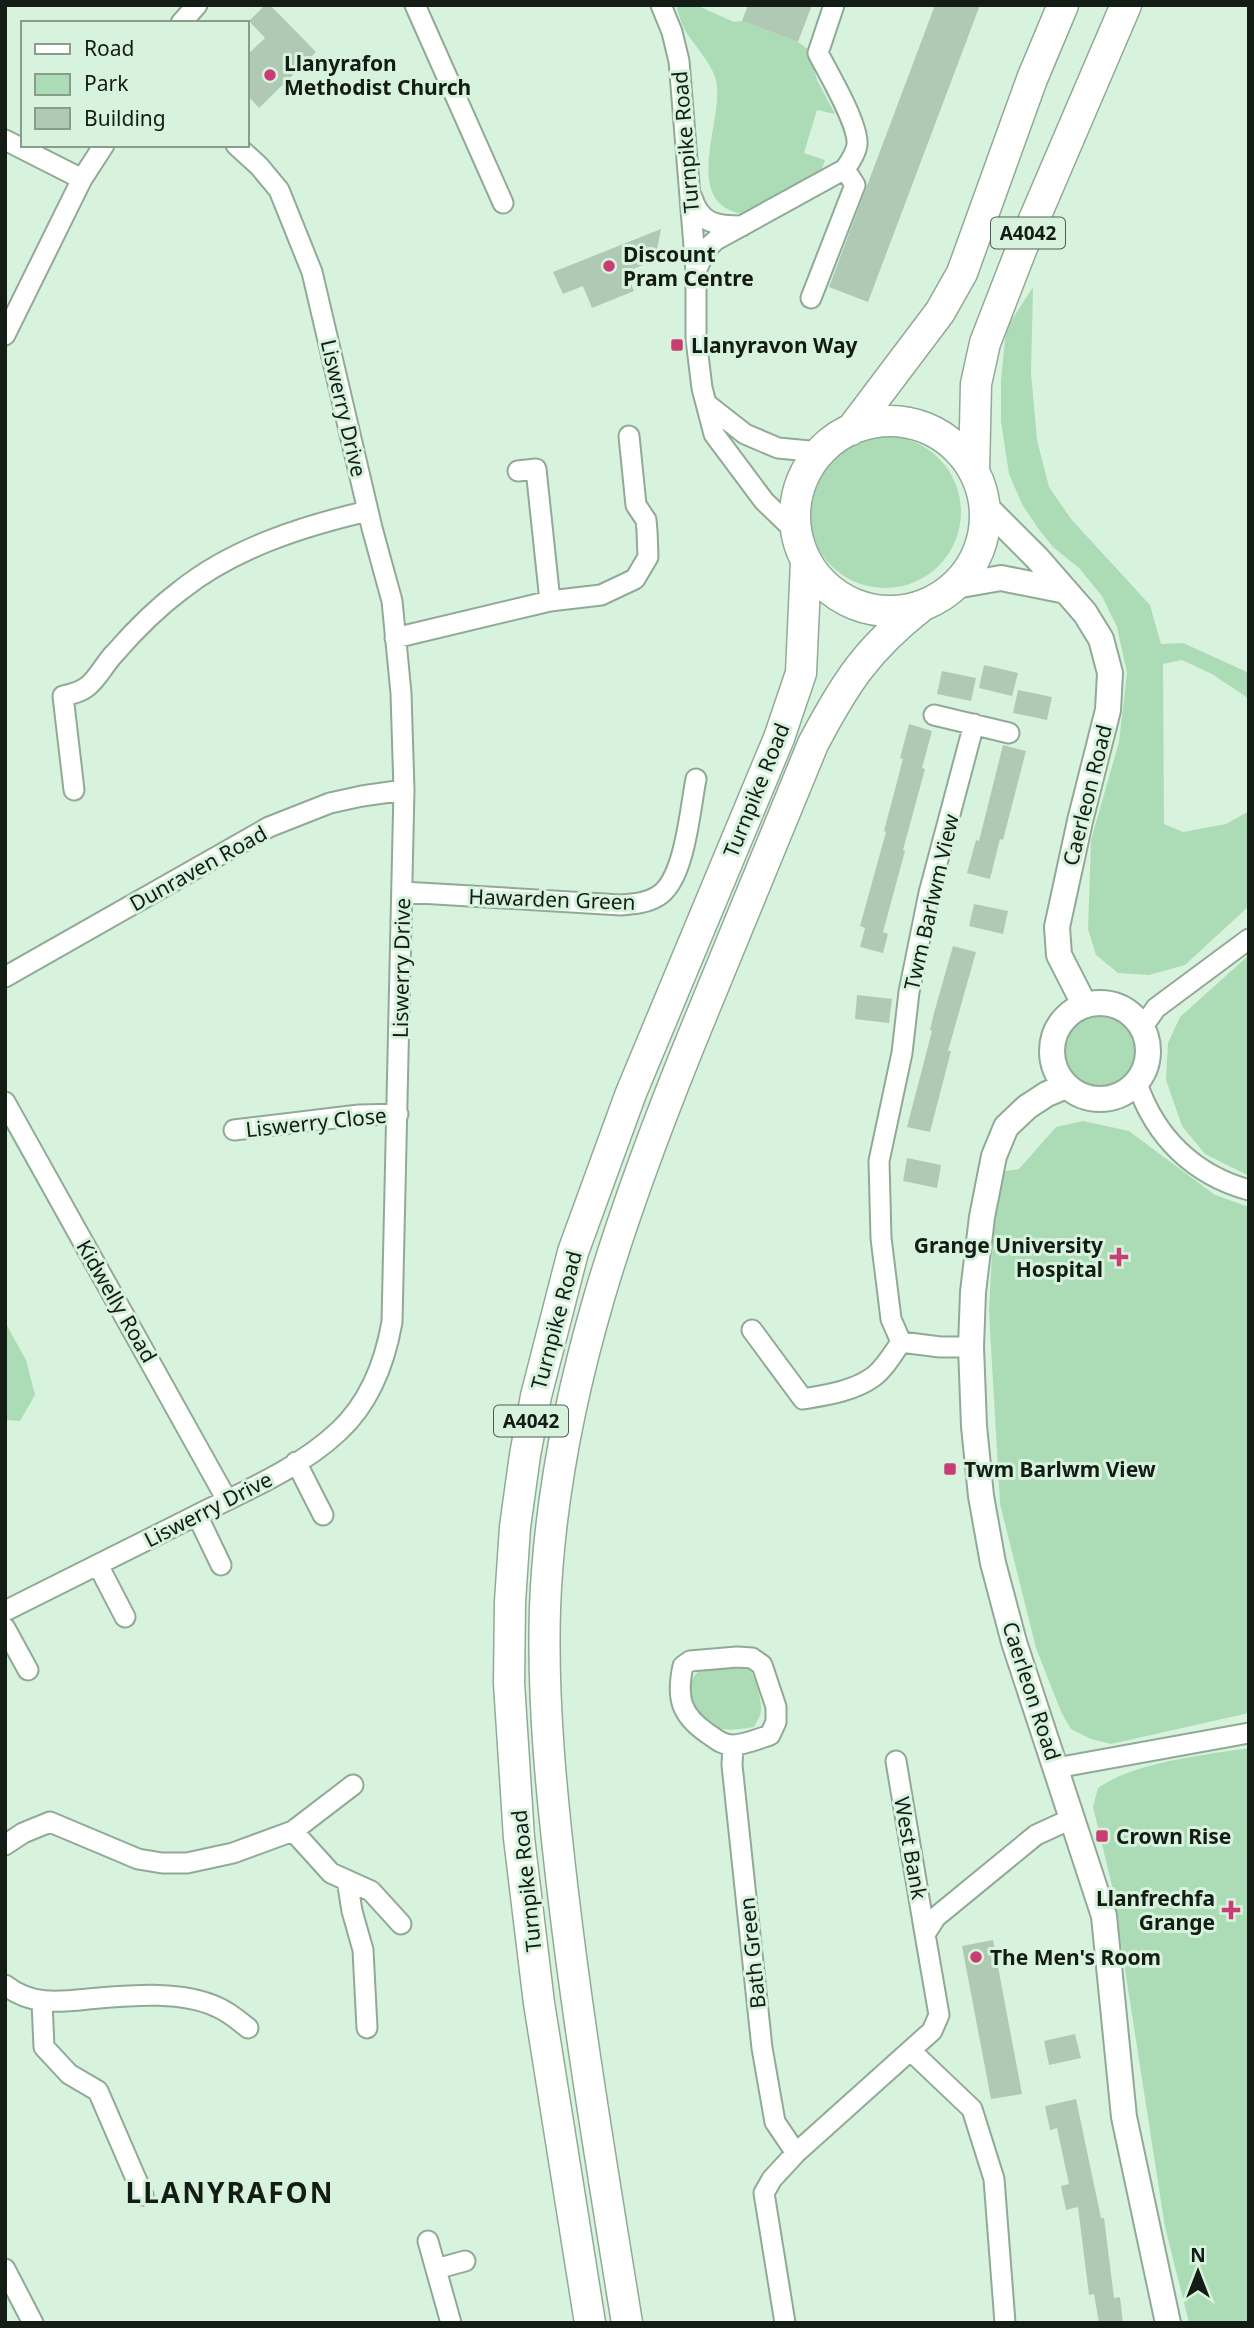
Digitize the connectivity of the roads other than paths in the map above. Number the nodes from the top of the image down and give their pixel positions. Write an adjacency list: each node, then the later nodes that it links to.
1 (197, 5): 7 (street)
2 (415, 5): 14 (street)
3 (662, 5): 13 (street, Turnpike Road)
4 (834, 5): 11 (street)
5 (1063, 5): 20 (highway, A4042)
6 (1126, 5): 24 (highway, A4042)
7 (183, 21)
8 (5, 140): 12 (street)
9 (103, 147): 12 (street)
10 (238, 147): 26 (street, Liswerry Drive)
11 (845, 169): 15 (street); 17 (street)
12 (82, 179): 18 (street)
13 (690, 190): 15 (street); 16 (street, Turnpike Road)
14 (503, 203)
15 (743, 226): 16 (street)
16 (696, 271): 19 (street, Turnpike Road)
17 (811, 298)
18 (5, 335)
19 (708, 405): 22 (street); 27 (street, Turnpike Road)
20 (851, 430): 22 (highway); 24 (highway)
21 (629, 436): 31 (street)
22 (820, 452): 27 (highway)
23 (518, 471): 31 (street)
24 (974, 472): 25 (highway)
25 (985, 506): 29 (highway); 30 (main road, Caerleon Road)
26 (368, 511): 33 (street, Liswerry Drive); 38 (street)
27 (796, 532): 28 (highway)
28 (806, 562): 32 (highway); 88 (highway, Turnpike Road / A4042)
29 (955, 586): 30 (main road); 32 (highway)
30 (1066, 591): 43 (main road, Caerleon Road)
31 (550, 601): 33 (street)
32 (922, 606): 89 (highway, Turnpike Road / A4042)
33 (395, 638): 39 (street, Liswerry Drive)
34 (934, 715): 35 (street)
35 (974, 724): 36 (street); 52 (street, Twm Barlwm View)
36 (1009, 733)
37 (696, 779): 40 (street, Hawarden Green)
38 (74, 790)
39 (404, 790): 40 (street, Liswerry Drive); 42 (street, Dunraven Road)
40 (402, 892): 48 (street, Liswerry Drive)
41 (1249, 939): 44 (street)
42 (5, 977)
43 (1084, 1004): 44 (main road); 46 (main road)
44 (1142, 1028): 45 (main road)
45 (1137, 1083): 46 (main road); 50 (street)
46 (1066, 1086): 53 (main road, Caerleon Road)
47 (5, 1102): 55 (street, Kidwelly Road)
48 (398, 1114): 49 (street, Liswerry Close); 54 (street, Liswerry Drive)
49 (234, 1130)
50 (1249, 1190)
51 (752, 1330): 52 (street)
52 (901, 1342): 53 (street)
53 (971, 1347): 67 (main road, Caerleon Road)
54 (296, 1462): 55 (street, Liswerry Drive); 57 (street)
55 (228, 1500): 56 (street, Liswerry Drive)
56 (198, 1515): 58 (street, Liswerry Drive); 59 (street)
57 (323, 1515)
58 (98, 1565): 60 (street, Liswerry Drive); 61 (street)
59 (221, 1565)
60 (5, 1611)
61 (125, 1617)
62 (5, 1628): 63 (street)
63 (28, 1670)
64 (1249, 1732): 67 (street)
65 (733, 1745): 65 (street); 80 (street, Bath Green)
66 (896, 1761): 74 (street, West Bank)
67 (1056, 1768): 69 (main road, Caerleon Road)
68 (353, 1784): 70 (street)
69 (1073, 1818): 74 (street); 92 (main road, Caerleon Road)
70 (293, 1831): 71 (street); 72 (street)
71 (5, 1845)
72 (347, 1880): 73 (street); 78 (street)
73 (401, 1924)
74 (925, 1934): 79 (street)
75 (5, 1985): 76 (street)
76 (42, 2002): 77 (street); 81 (street)
77 (248, 2028)
78 (367, 2028)
79 (911, 2051): 80 (street); 91 (street)
80 (796, 2153): 90 (street)
81 (143, 2195)
82 (429, 2241): 85 (street)
83 (465, 2261): 85 (street)
84 (5, 2269): 86 (street)
85 (436, 2269): 87 (street)
86 (33, 2323)
87 (452, 2323)
88 (590, 2323)
89 (626, 2323)
90 (785, 2323)
91 (1005, 2323)
92 (1168, 2323)

